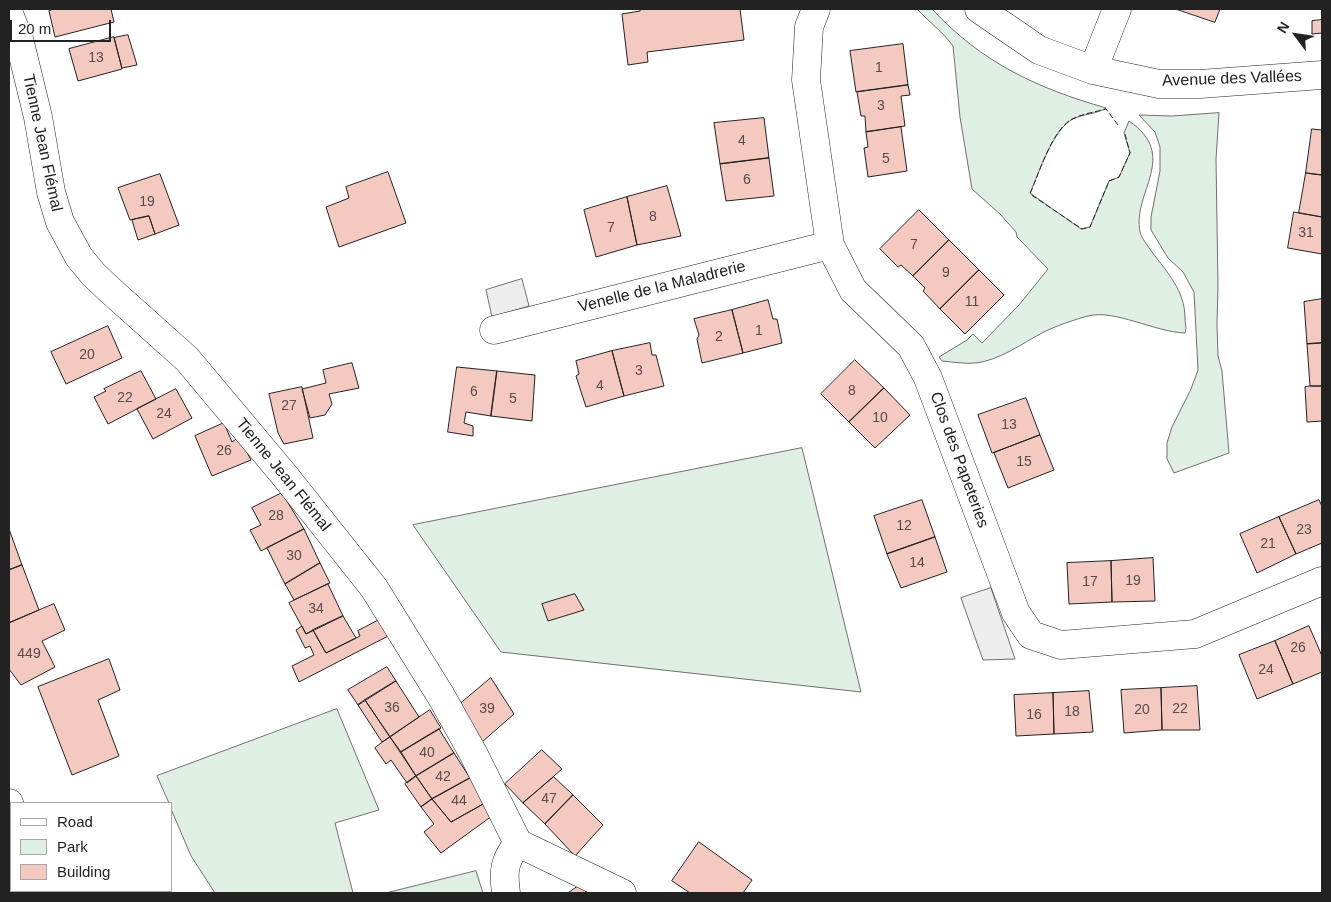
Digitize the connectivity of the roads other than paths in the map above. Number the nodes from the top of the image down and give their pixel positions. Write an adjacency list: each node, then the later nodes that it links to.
1 (816, 9): 7 (street, Clos des Papeteries)
2 (979, 9): 5 (street, Avenue des Vallées)
3 (1117, 9): 5 (street)
4 (9, 14): 10 (street, Tienne Jean Flémal)
5 (1093, 70): 6 (street, Avenue des Vallées)
6 (1322, 75)
7 (830, 244): 8 (street, Venelle de la Maladrerie); 9 (street, Clos des Papeteries)
8 (494, 330)
9 (1322, 581)
10 (518, 843): 11 (street); 12 (street)
11 (506, 893)
12 (622, 893)

